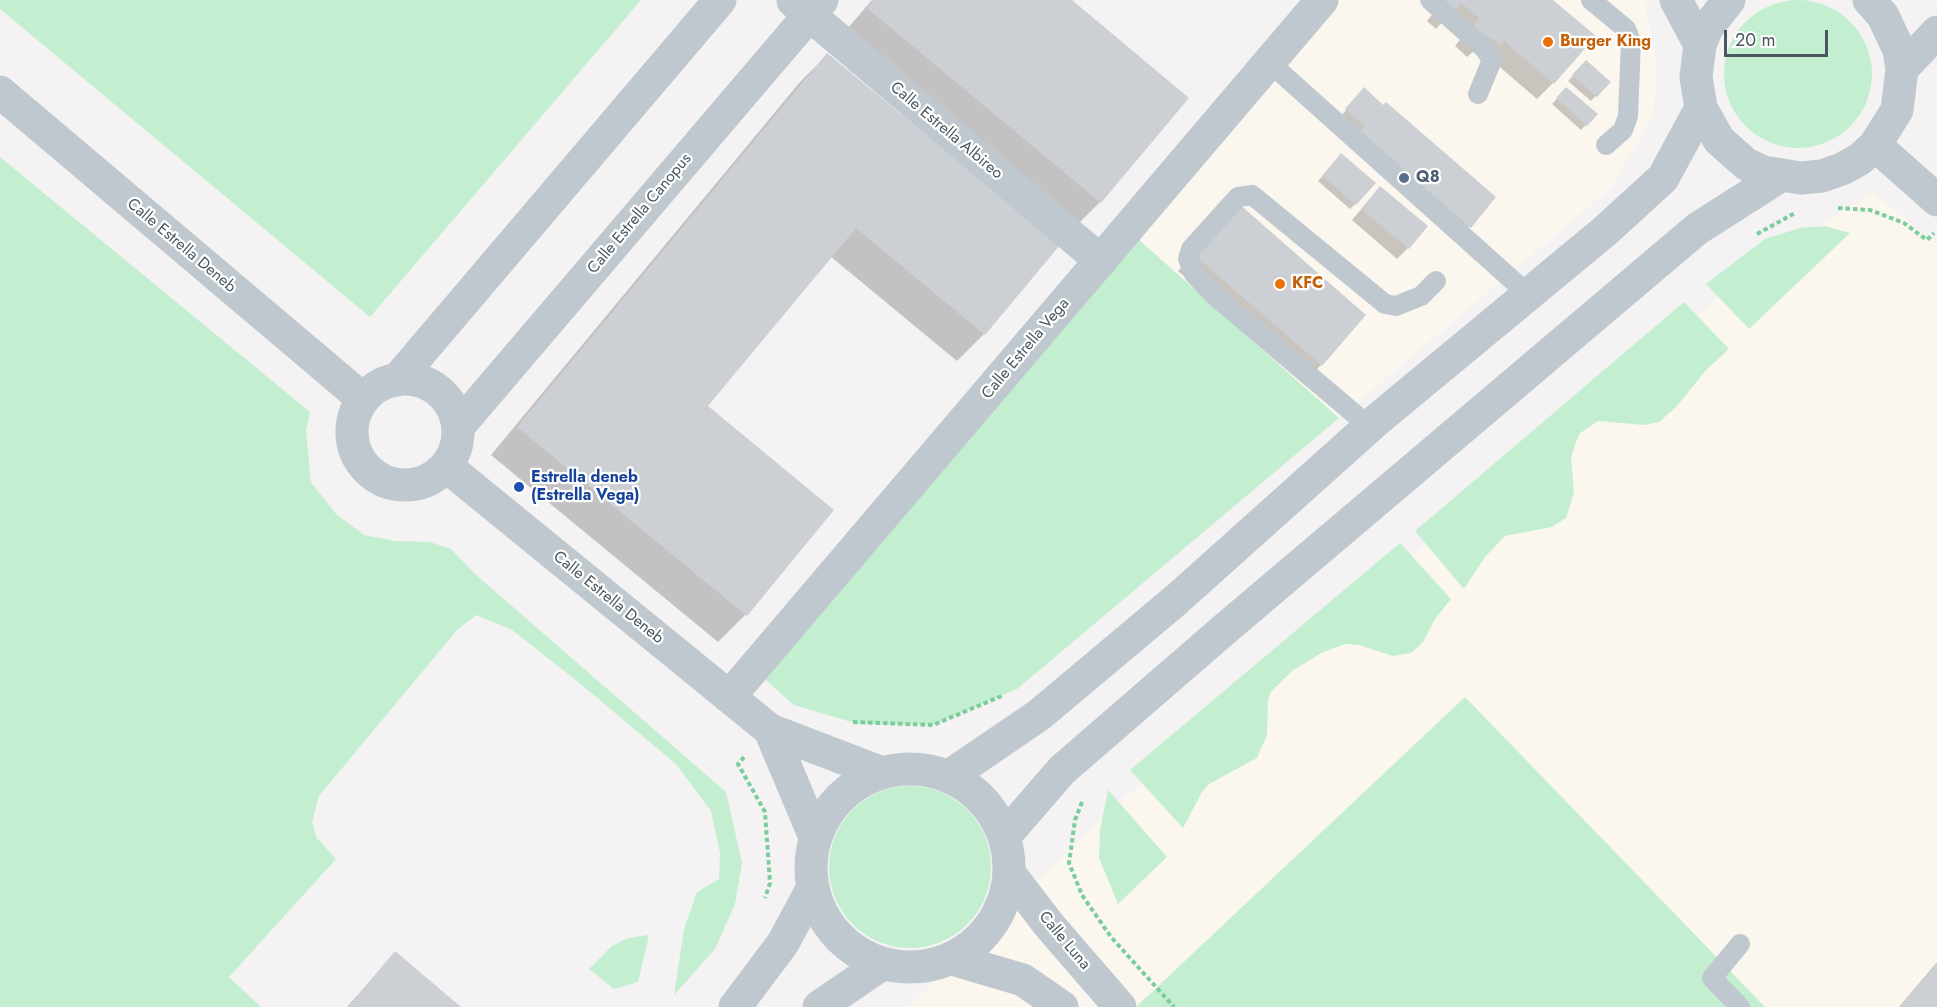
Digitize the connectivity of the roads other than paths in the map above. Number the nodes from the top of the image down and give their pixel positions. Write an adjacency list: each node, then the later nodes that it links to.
1 (720, 0): 23 (street)
2 (1322, 0): 11 (street, Calle Estrella Vega)
3 (1430, 0): 14 (lane)
4 (1591, 0): 16 (lane)
5 (1676, 0): 10 (street)
6 (1729, 0): 10 (street)
7 (1869, 0): 12 (street)
8 (807, 5): 20 (street, Calle Estrella Albireo); 25 (street, Calle Estrella Canopus)
9 (1937, 32): 12 (street)
10 (1700, 45): 15 (street)
11 (1269, 62): 20 (street, Calle Estrella Vega); 22 (lane)
12 (1902, 69): 17 (street)
13 (0, 92): 24 (street, Calle Estrella Deneb)
14 (1478, 94)
15 (1701, 108): 18 (street); 22 (street)
16 (1606, 145)
17 (1875, 145): 18 (street); 19 (street)
18 (1780, 176): 33 (street)
19 (1937, 200)
20 (1101, 261): 28 (street, Calle Estrella Vega)
21 (1436, 280): 26 (lane)
22 (1529, 294): 26 (street)
23 (397, 380): 24 (street); 25 (street)
24 (363, 399): 27 (street)
25 (458, 427): 27 (street)
26 (1370, 427): 31 (street)
27 (446, 466): 28 (street, Calle Estrella Deneb)
28 (729, 697): 29 (street, Calle Estrella Deneb)
29 (770, 730): 30 (street); 32 (street)
30 (882, 773): 31 (street); 32 (street)
31 (948, 777): 33 (street)
32 (815, 837): 35 (street)
33 (1004, 837): 34 (street)
34 (1010, 874): 37 (street); 42 (street, Calle Luna)
35 (812, 889): 38 (street); 39 (street)
36 (1740, 944): 43 (lane)
37 (952, 959): 38 (street); 41 (street)
38 (882, 964): 40 (street)
39 (735, 1007)
40 (819, 1007)
41 (1062, 1007)
42 (1120, 1007)
43 (1740, 1007)

